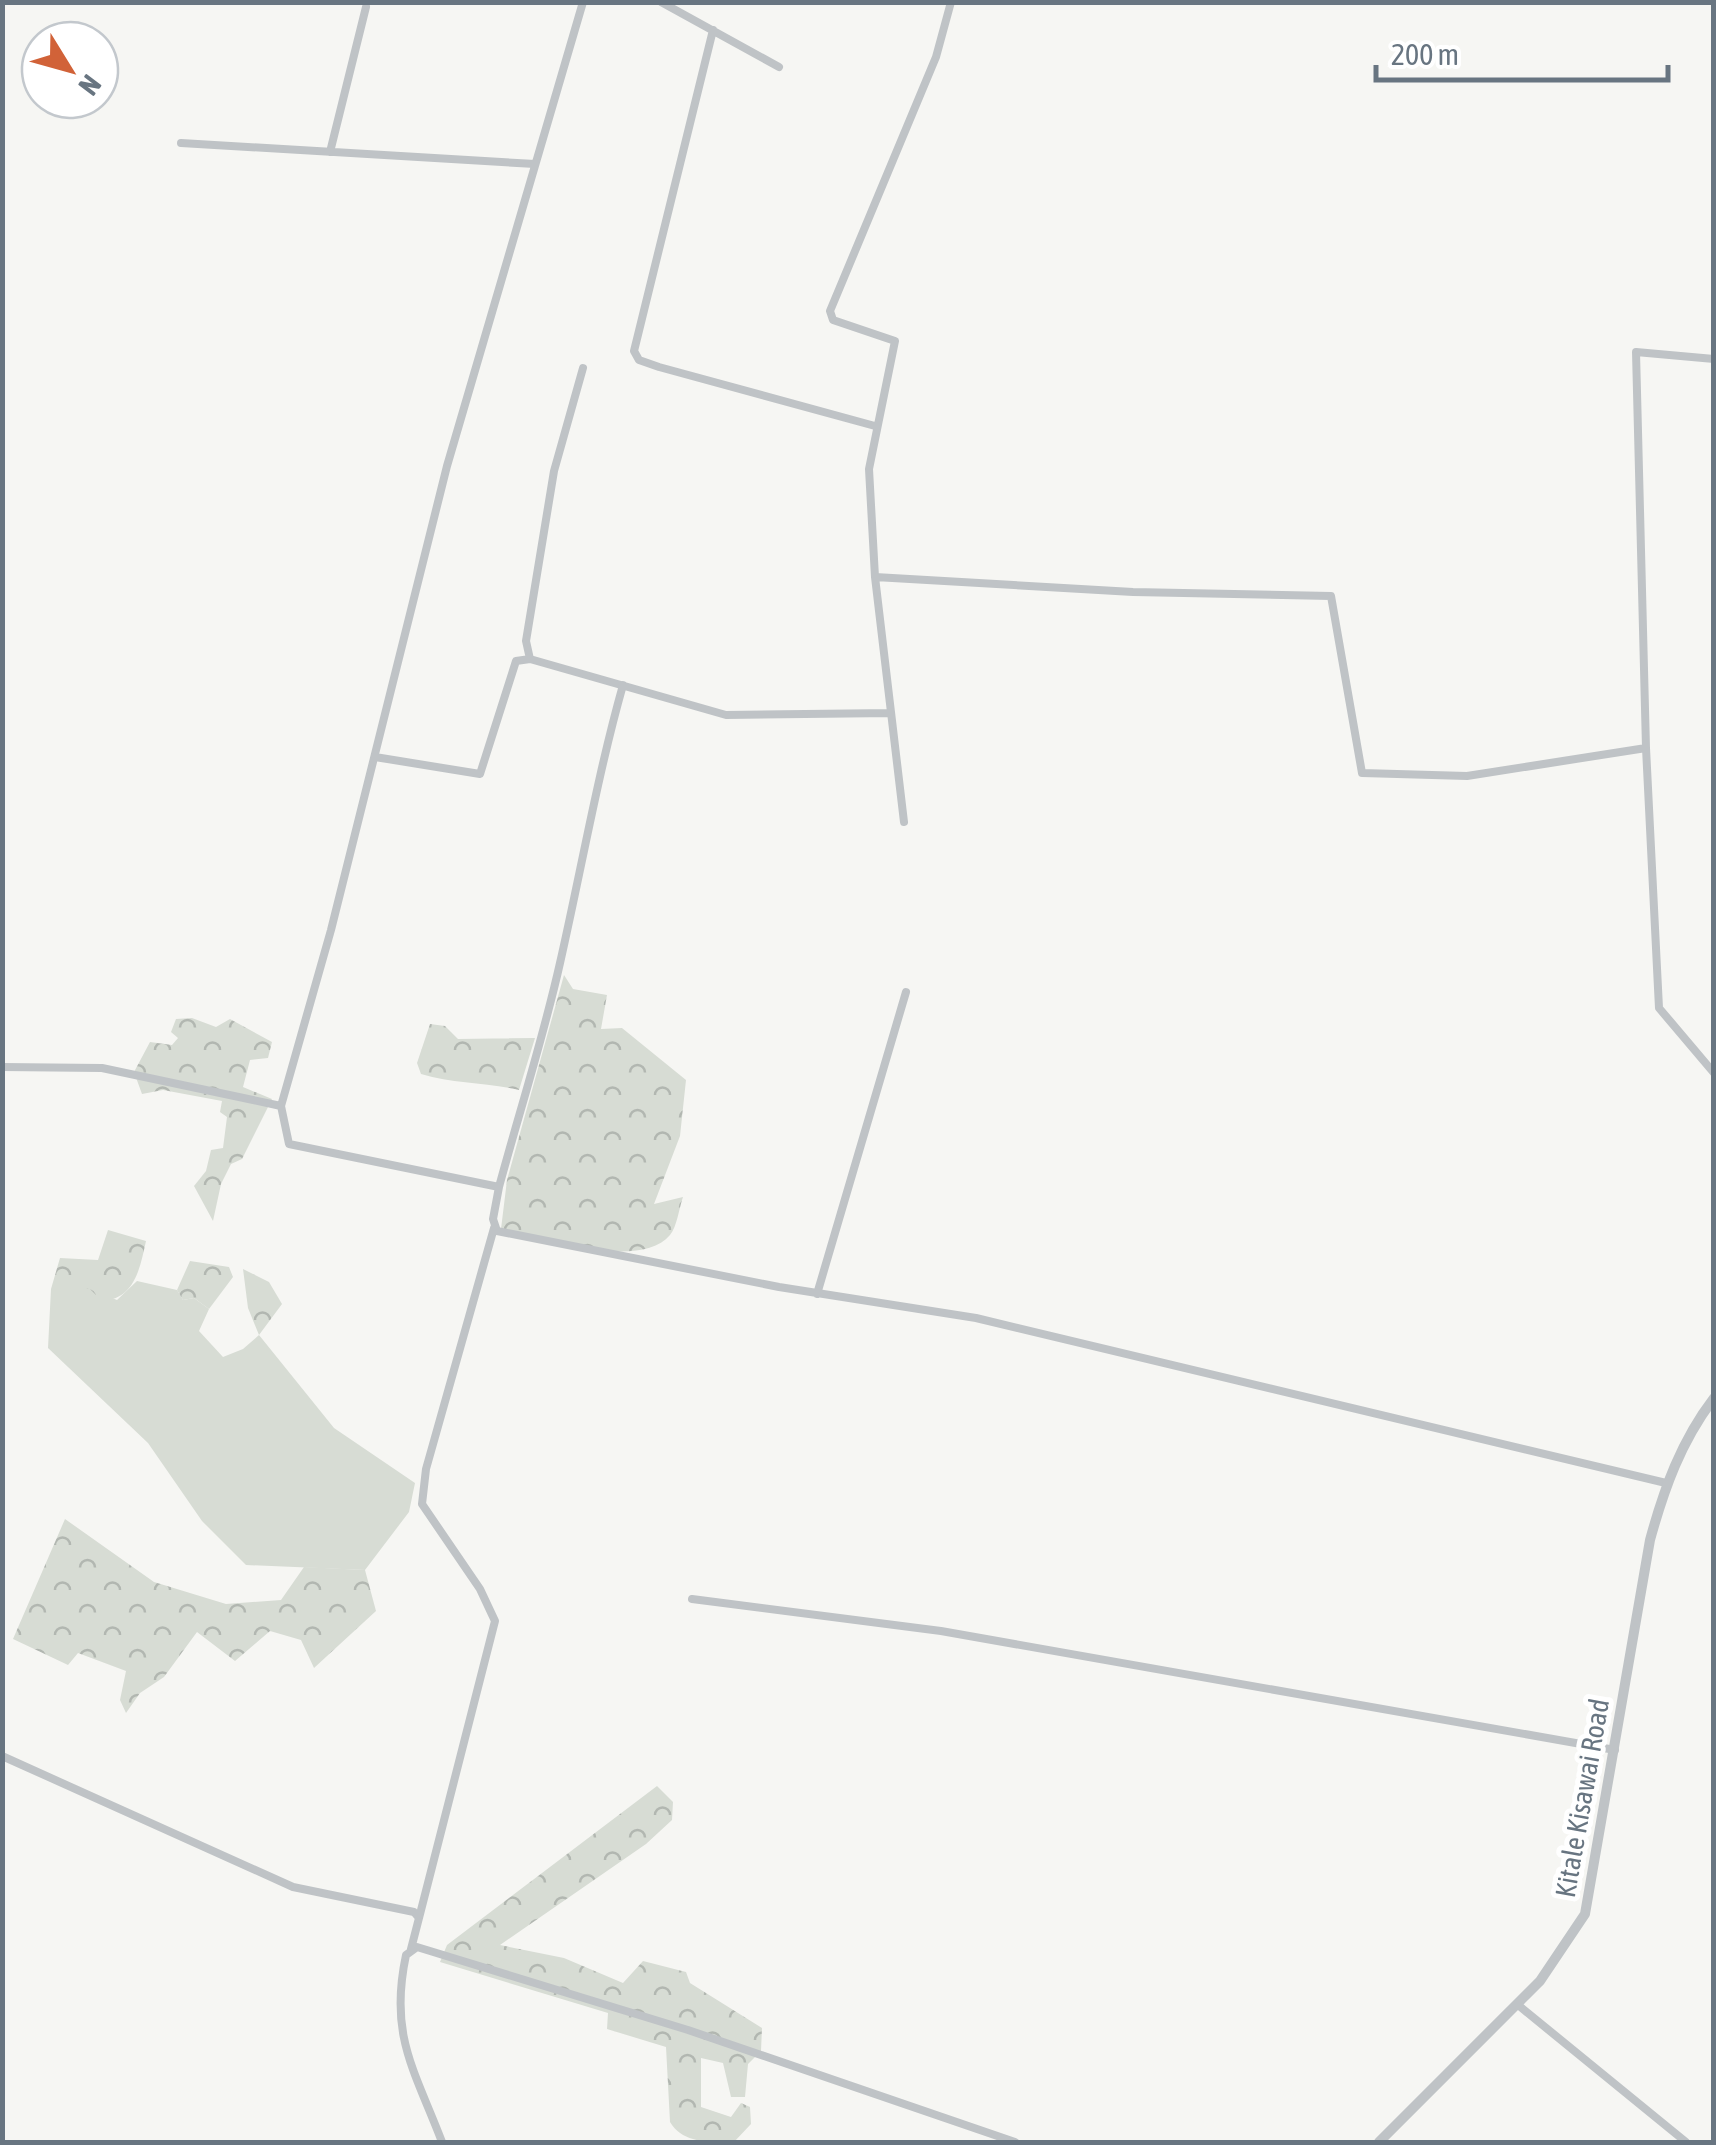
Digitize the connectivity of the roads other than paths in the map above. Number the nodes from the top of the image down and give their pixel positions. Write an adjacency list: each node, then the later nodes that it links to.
1 (583, 2): 9 (street)
2 (661, 2): 5 (street)
3 (950, 2): 12 (street)
4 (366, 7): 8 (street)
5 (713, 30): 6 (street); 12 (street)
6 (779, 67)
7 (181, 142): 8 (street)
8 (330, 152): 9 (street)
9 (535, 164): 18 (street)
10 (1714, 359): 17 (street)
11 (583, 368): 14 (street)
12 (875, 426): 13 (street)
13 (875, 577): 16 (street); 17 (street)
14 (530, 659): 15 (street); 18 (street)
15 (623, 685): 16 (street); 24 (street)
16 (891, 713): 19 (street)
17 (1646, 748): 22 (street)
18 (375, 758): 23 (street)
19 (904, 822)
20 (906, 992): 26 (street)
21 (2, 1068): 23 (street)
22 (1714, 1073)
23 (281, 1106): 24 (street)
24 (499, 1187): 25 (street)
25 (494, 1226): 26 (street); 32 (street)
26 (817, 1294): 28 (street)
27 (1714, 1398): 28 (street, Kitale Kisawai Road)
28 (1666, 1483): 30 (street, Kitale Kisawai Road)
29 (692, 1600): 30 (street)
30 (1615, 1750): 34 (street, Kitale Kisawai Road)
31 (2, 1756): 32 (street)
32 (419, 1918): 33 (street)
33 (411, 1948): 35 (street); 36 (street)
34 (1518, 2004): 37 (street, Kitale Kisawai Road); 38 (street)
35 (442, 2142)
36 (1015, 2142)
37 (1379, 2142)
38 (1686, 2142)

